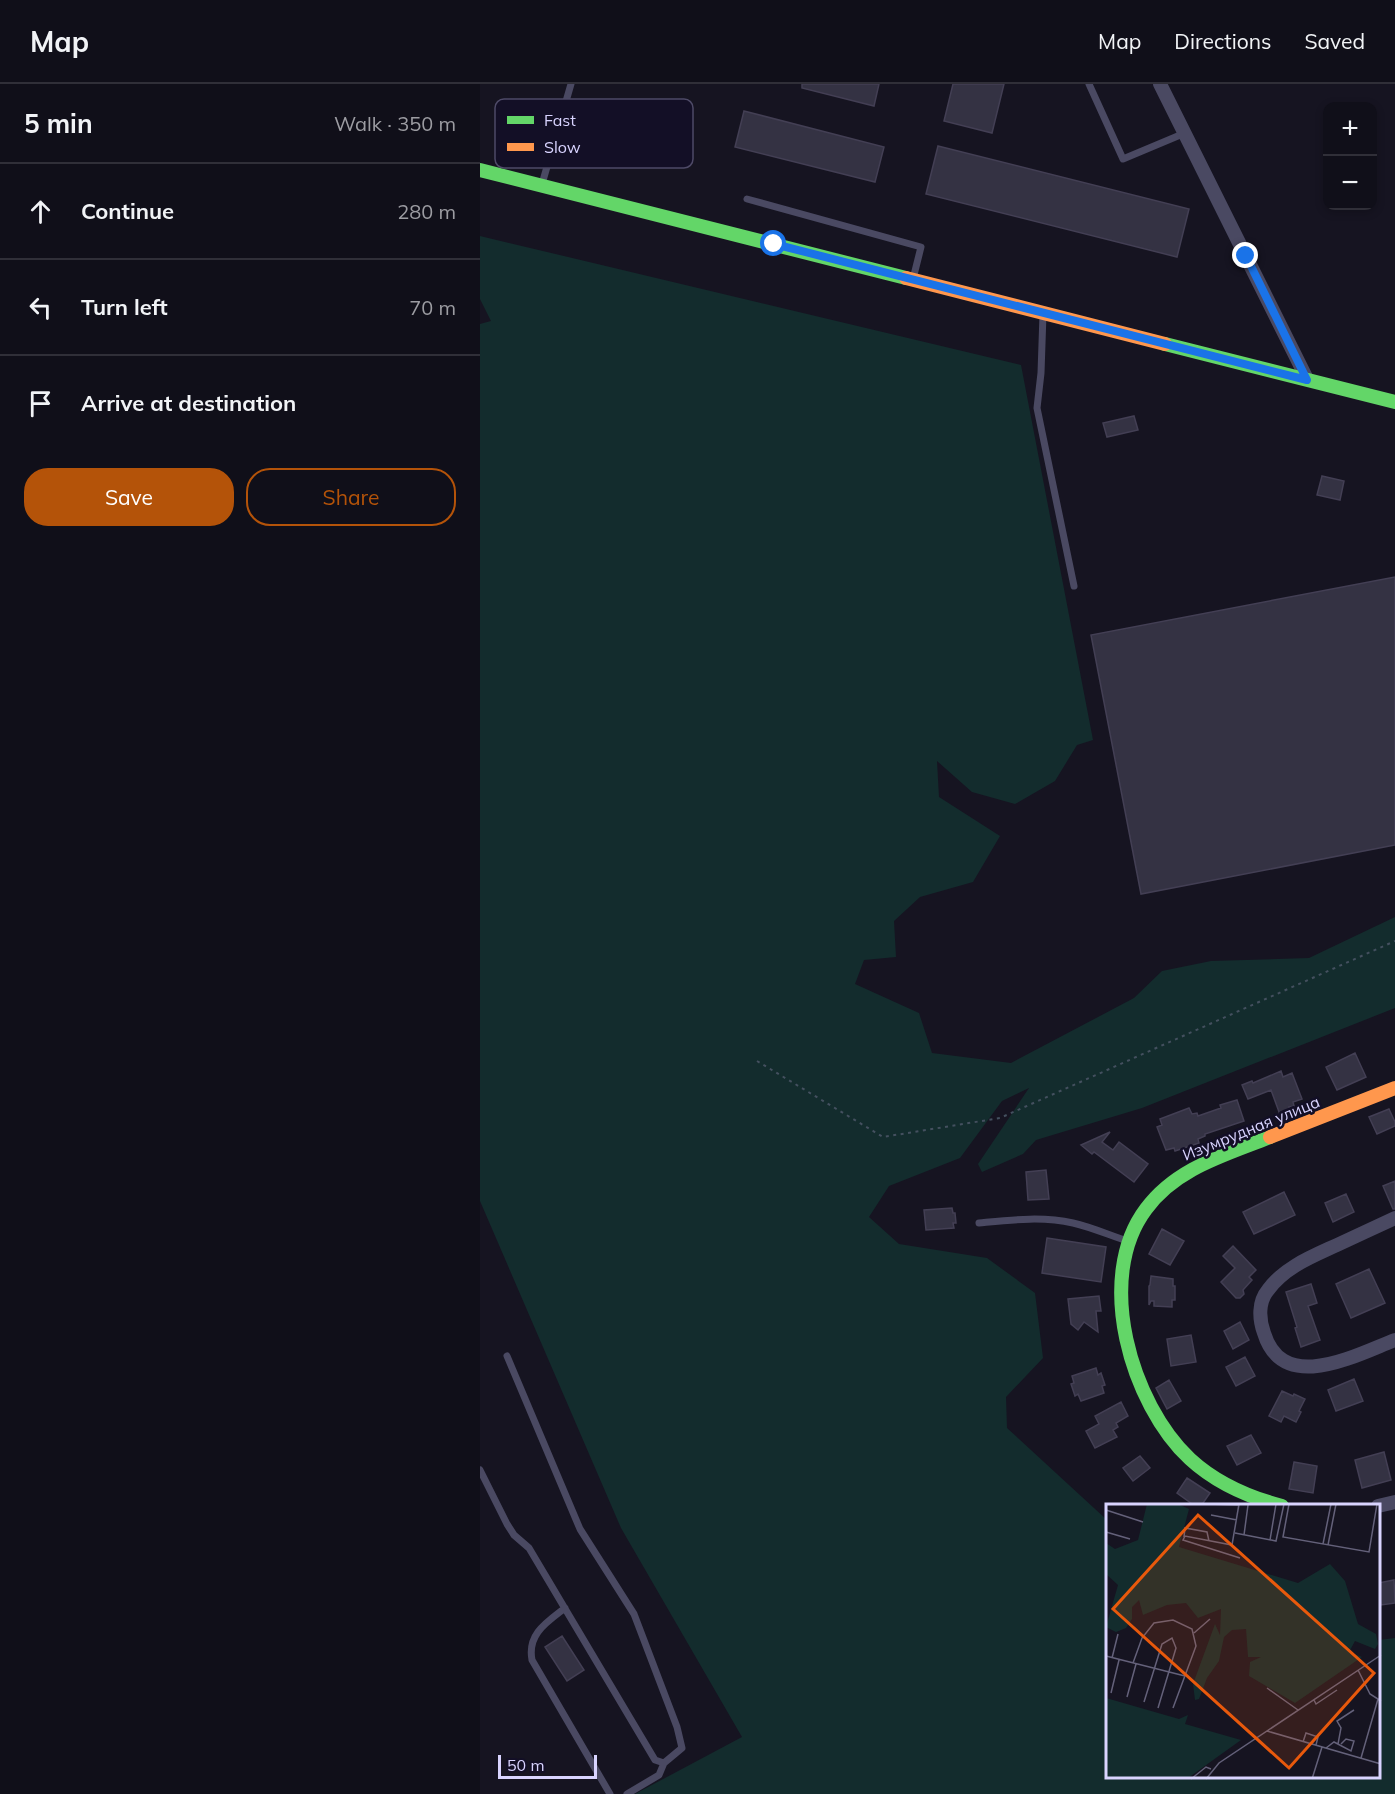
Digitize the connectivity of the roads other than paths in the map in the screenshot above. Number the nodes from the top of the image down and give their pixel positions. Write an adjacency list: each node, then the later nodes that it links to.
1 (571, 84): 4 (lane)
2 (1089, 84): 5 (lane)
3 (1160, 84): 5 (street)
4 (567, 99)
5 (1185, 133): 12 (street)
6 (547, 168): 8 (lane)
7 (480, 170): 8 (street)
8 (542, 186): 10 (street)
9 (747, 199): 10 (lane)
10 (913, 279): 11 (street)
11 (1043, 312): 12 (street); 14 (lane)
12 (1307, 380): 13 (street)
13 (1395, 402)
14 (1074, 586)
15 (1395, 1088): 18 (street, Изумрудная улица)
16 (1395, 1218): 19 (street)
17 (979, 1223): 18 (lane)
18 (1129, 1242): 23 (street, Изумрудная улица)
19 (1395, 1340)
20 (507, 1356): 26 (lane)
21 (480, 1470): 25 (lane)
22 (1395, 1502): 24 (street)
23 (1276, 1504)
24 (1380, 1506)
25 (565, 1608): 26 (lane); 27 (lane)
26 (664, 1763): 28 (lane)
27 (610, 1794)
28 (627, 1794)

